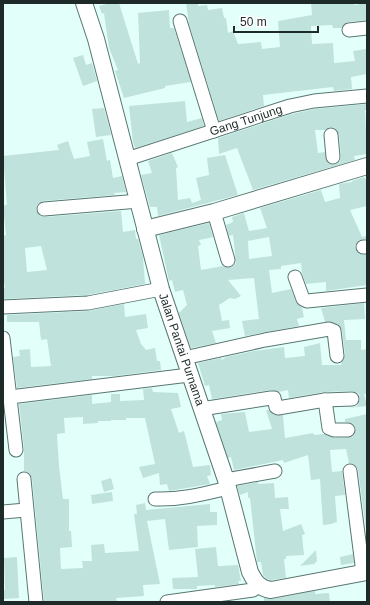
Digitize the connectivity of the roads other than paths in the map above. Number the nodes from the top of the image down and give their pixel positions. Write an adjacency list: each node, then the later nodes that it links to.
1 (84, 3): 9 (street, Jalan Pantai Purnama)
2 (180, 21): 6 (street)
3 (367, 28): 4 (street)
4 (349, 30)
5 (367, 96): 6 (street, Gang Tunjung)
6 (214, 132): 9 (street, Gang Tunjung)
7 (331, 135): 8 (street)
8 (333, 157)
9 (128, 159): 11 (street, Jalan Pantai Purnama)
10 (367, 166): 13 (street)
11 (139, 201): 12 (street); 14 (street, Jalan Pantai Purnama)
12 (44, 209)
13 (214, 212): 14 (street); 15 (street)
14 (145, 229): 17 (street, Jalan Pantai Purnama)
15 (228, 260)
16 (295, 277): 18 (street)
17 (161, 289): 19 (street); 22 (street, Jalan Pantai Purnama)
18 (367, 295)
19 (3, 307)
20 (3, 338): 24 (street)
21 (337, 356): 22 (street)
22 (184, 358): 23 (street, Jalan Pantai Purnama)
23 (189, 375): 24 (street); 27 (street, Jalan Pantai Purnama)
24 (10, 397): 29 (street)
25 (352, 399): 26 (street)
26 (325, 400): 27 (street); 28 (street)
27 (201, 409): 33 (street, Jalan Pantai Purnama)
28 (348, 430)
29 (16, 450)
30 (350, 470): 37 (street)
31 (275, 472): 33 (street)
32 (24, 479): 35 (street)
33 (227, 484): 34 (street); 38 (street, Jalan Pantai Purnama)
34 (155, 499)
35 (26, 510): 36 (street); 39 (street)
36 (3, 512)
37 (365, 573): 38 (street)
38 (257, 592): 40 (street)
39 (36, 602)
40 (167, 602)

